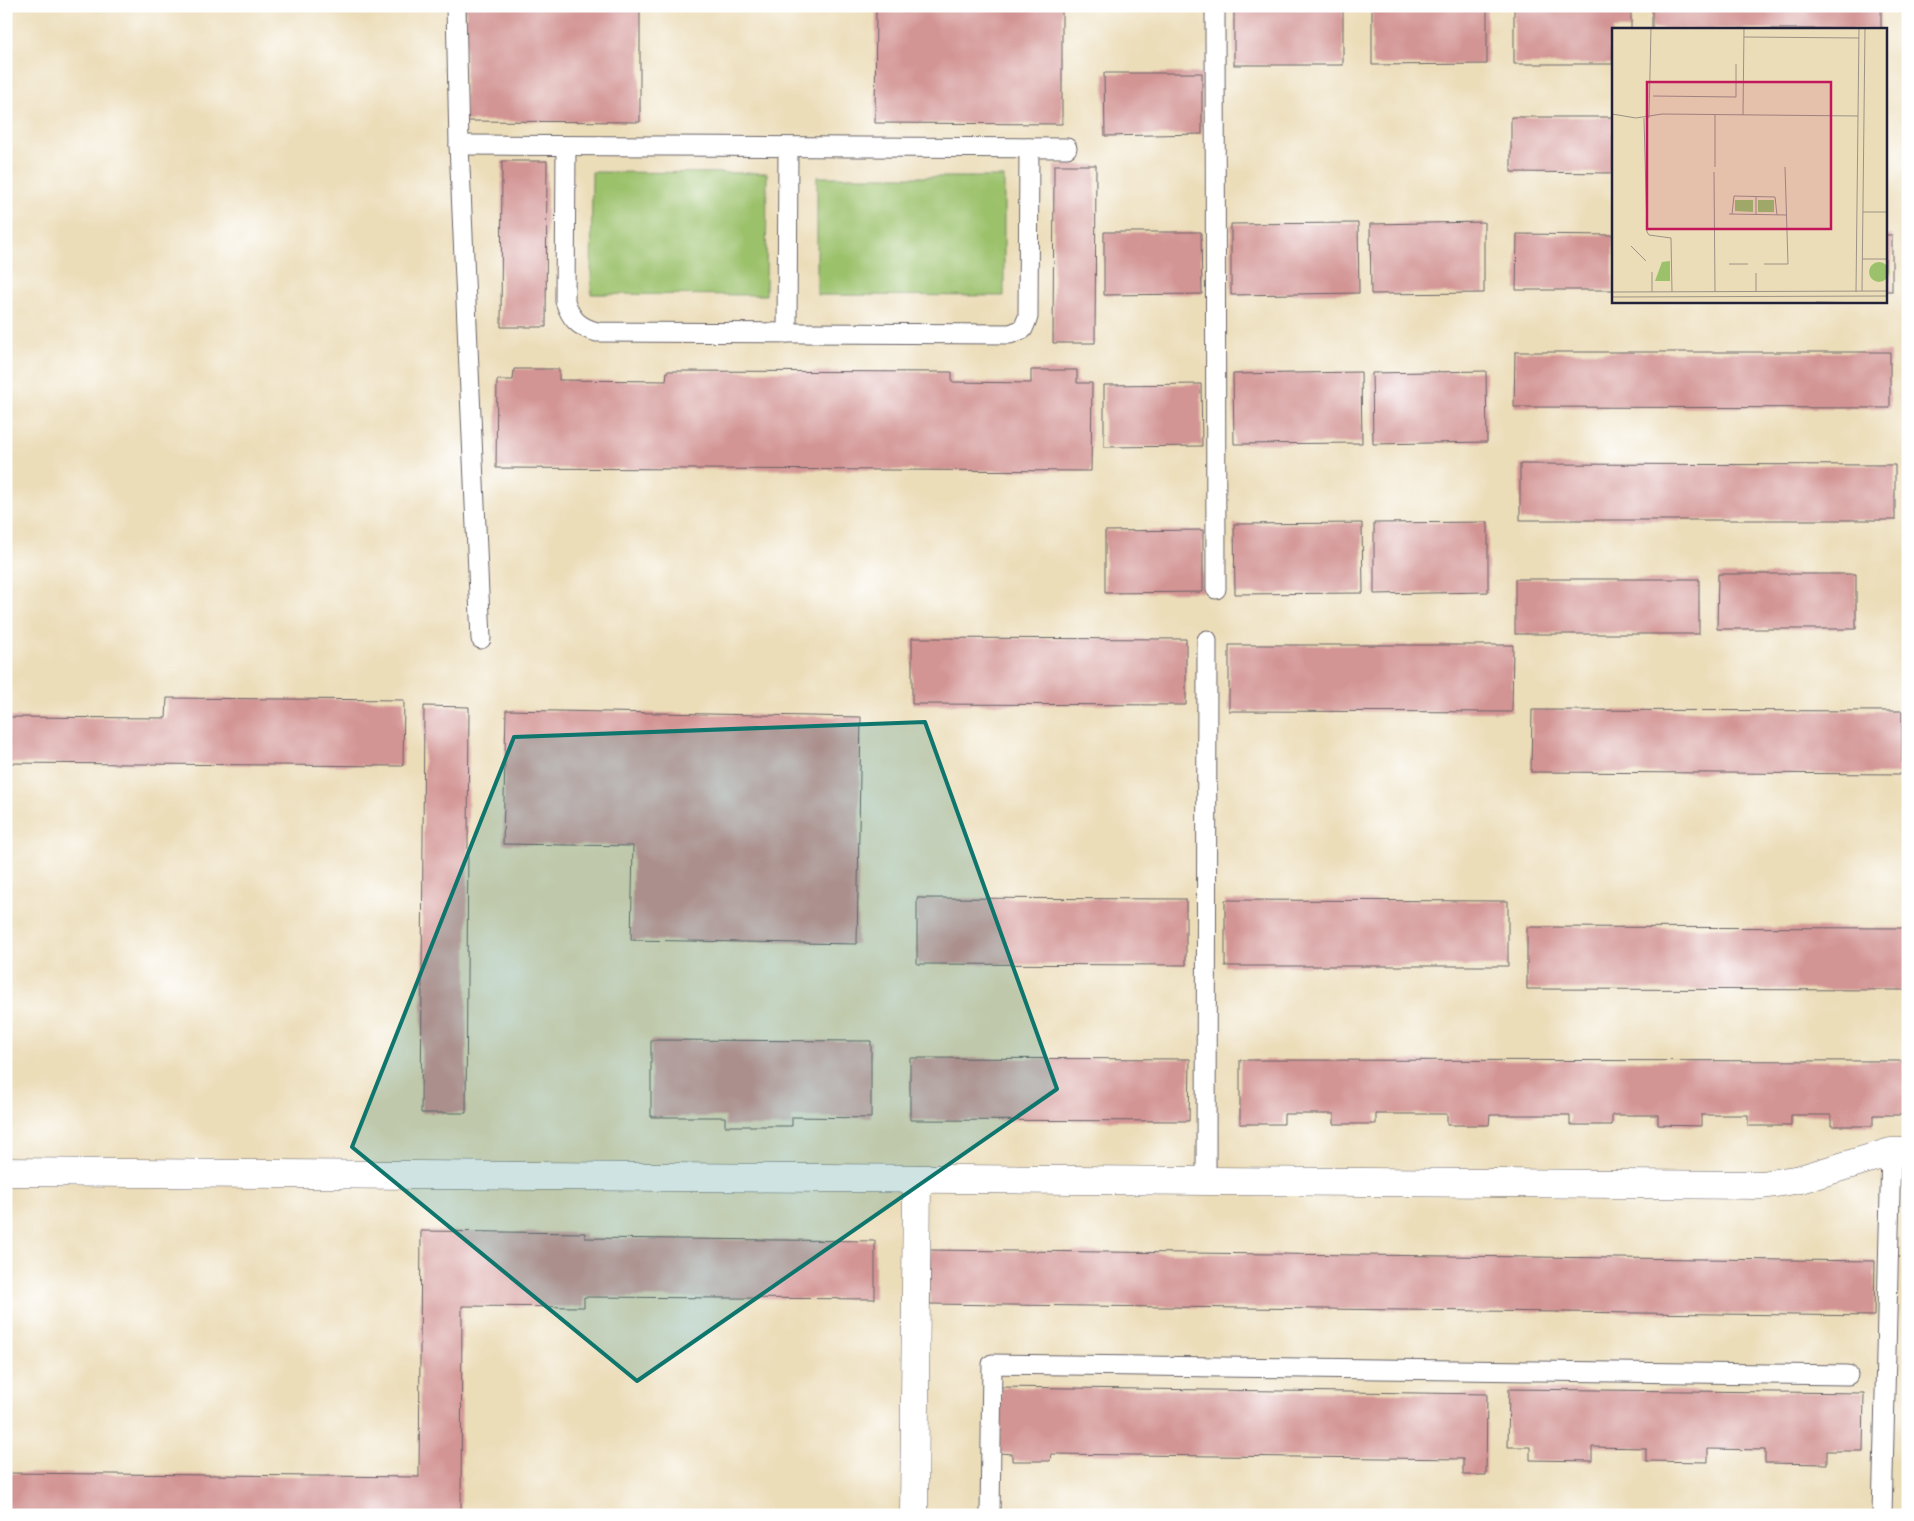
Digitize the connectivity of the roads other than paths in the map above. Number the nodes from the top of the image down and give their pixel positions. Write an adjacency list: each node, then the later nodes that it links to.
1 (456, 6): 3 (lane)
2 (1214, 6): 9 (lane)
3 (460, 145): 4 (lane); 10 (lane)
4 (566, 146): 5 (lane); 8 (lane)
5 (788, 147): 6 (lane); 8 (lane)
6 (1029, 148): 7 (lane); 8 (lane)
7 (1067, 148)
8 (787, 333)
9 (1216, 589)
10 (482, 639)
11 (1207, 640): 15 (lane)
12 (1899, 1152): 15 (street); 19 (lane)
13 (6, 1172): 14 (street)
14 (917, 1179): 15 (street); 17 (street)
15 (1206, 1181)
16 (1848, 1375): 18 (lane)
17 (914, 1515)
18 (990, 1515)
19 (1882, 1515)

